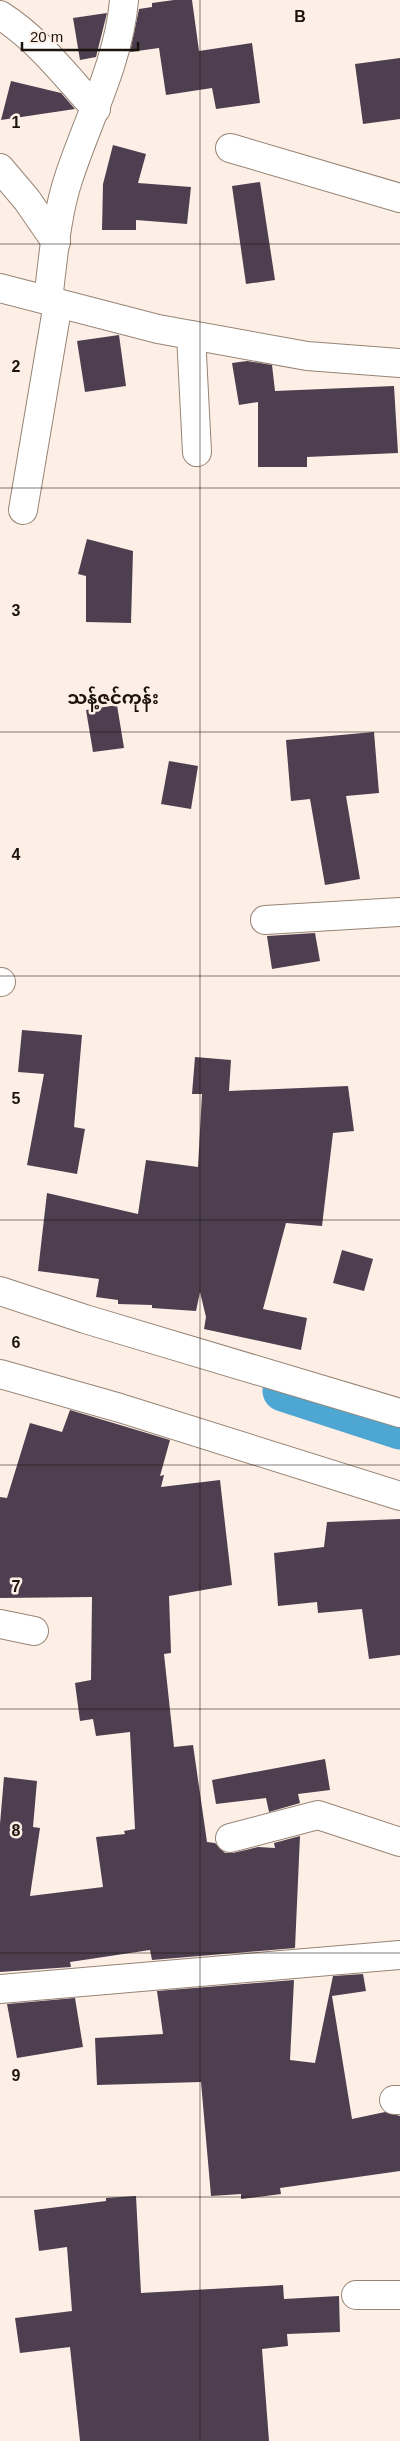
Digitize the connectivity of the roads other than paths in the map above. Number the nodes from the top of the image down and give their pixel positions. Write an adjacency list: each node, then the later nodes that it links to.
1 (124, 0): 3 (street)
2 (0, 15): 3 (street)
3 (96, 109): 7 (street)
4 (230, 148): 6 (street)
5 (0, 168): 7 (street)
6 (400, 198)
7 (56, 242): 9 (street)
8 (0, 288): 9 (street)
9 (53, 302): 10 (street); 13 (street)
10 (191, 335): 11 (street); 12 (street)
11 (400, 363)
12 (197, 452)
13 (23, 510)
14 (400, 912): 15 (street)
15 (265, 920)
16 (0, 1292): 18 (street)
17 (0, 1374): 19 (street)
18 (400, 1413)
19 (400, 1496)
20 (0, 1624): 21 (street)
21 (34, 1631)
22 (230, 1838): 23 (street)
23 (400, 1842)
24 (400, 1955): 25 (street)
25 (0, 1989)
26 (356, 2295): 27 (street)
27 (400, 2295)

